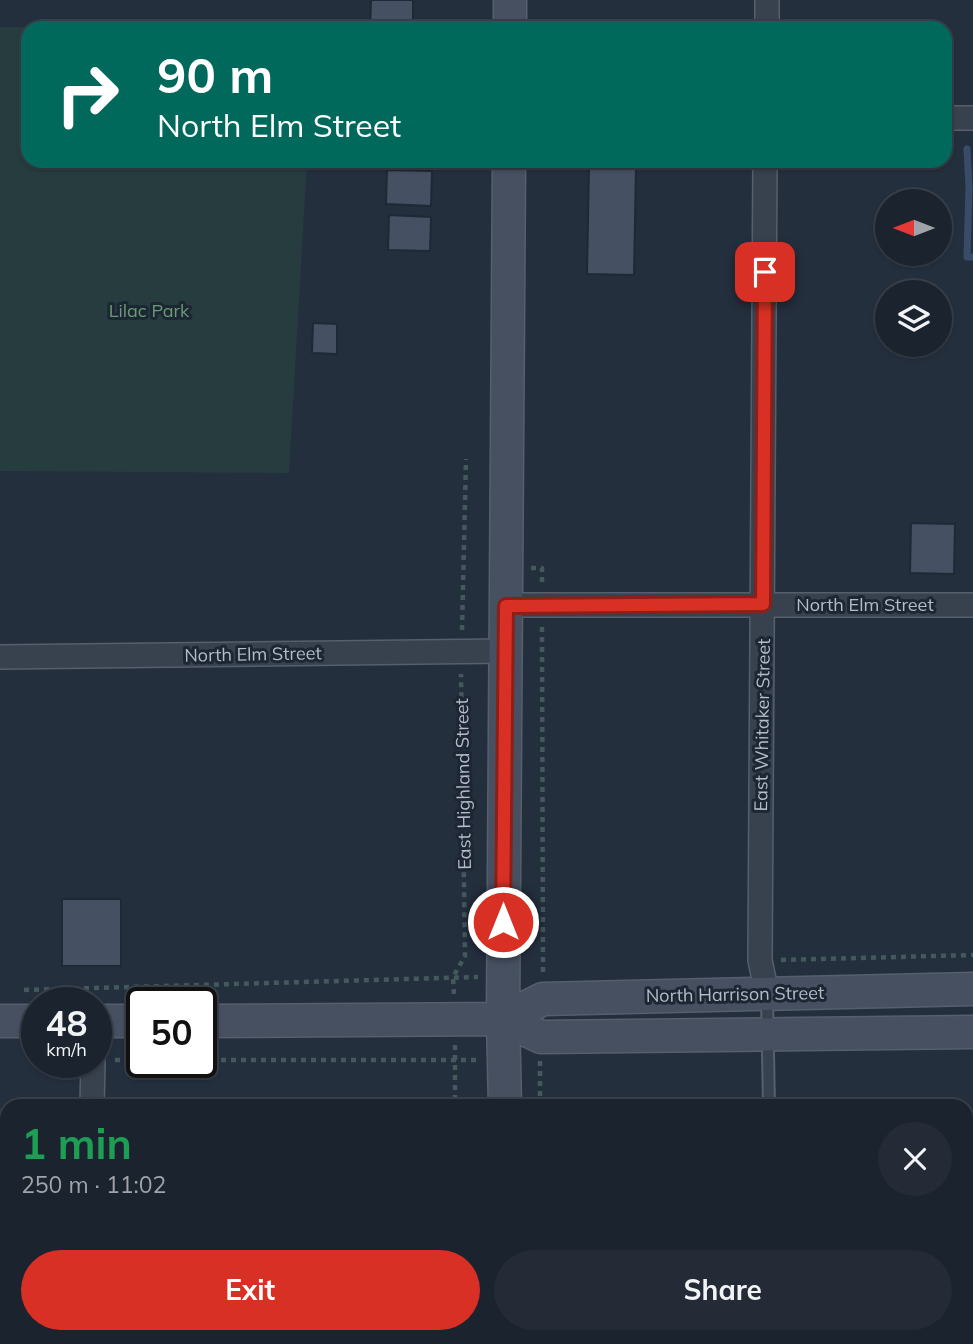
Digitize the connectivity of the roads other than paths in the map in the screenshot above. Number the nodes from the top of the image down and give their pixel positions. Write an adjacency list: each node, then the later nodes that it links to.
1 (510, 0): 3 (main road)
2 (767, 0): 4 (street)
3 (510, 21)
4 (767, 21)
5 (952, 118): 6 (street)
6 (973, 118)
7 (509, 168): 11 (main road)
8 (765, 168): 9 (street, East Whitaker Street)
9 (763, 604): 10 (street, North Elm Street); 11 (street, North Elm Street); 15 (street, East Whitaker Street)
10 (973, 605)
11 (506, 606): 12 (main road)
12 (505, 651): 13 (street, North Elm Street); 16 (main road)
13 (0, 657)
14 (973, 989): 15 (main road, North Harrison Street)
15 (767, 994): 16 (main road, North Harrison Street); 21 (lane)
16 (503, 1019): 19 (main road, North Harrison Street); 21 (main road, North Harrison Street); 24 (main road)
17 (0, 1021): 18 (main road)
18 (21, 1021)
19 (217, 1021)
20 (973, 1032): 21 (main road, North Harrison Street)
21 (769, 1034): 25 (lane)
22 (97, 1078): 23 (street)
23 (93, 1099)
24 (505, 1099)
25 (769, 1099)

